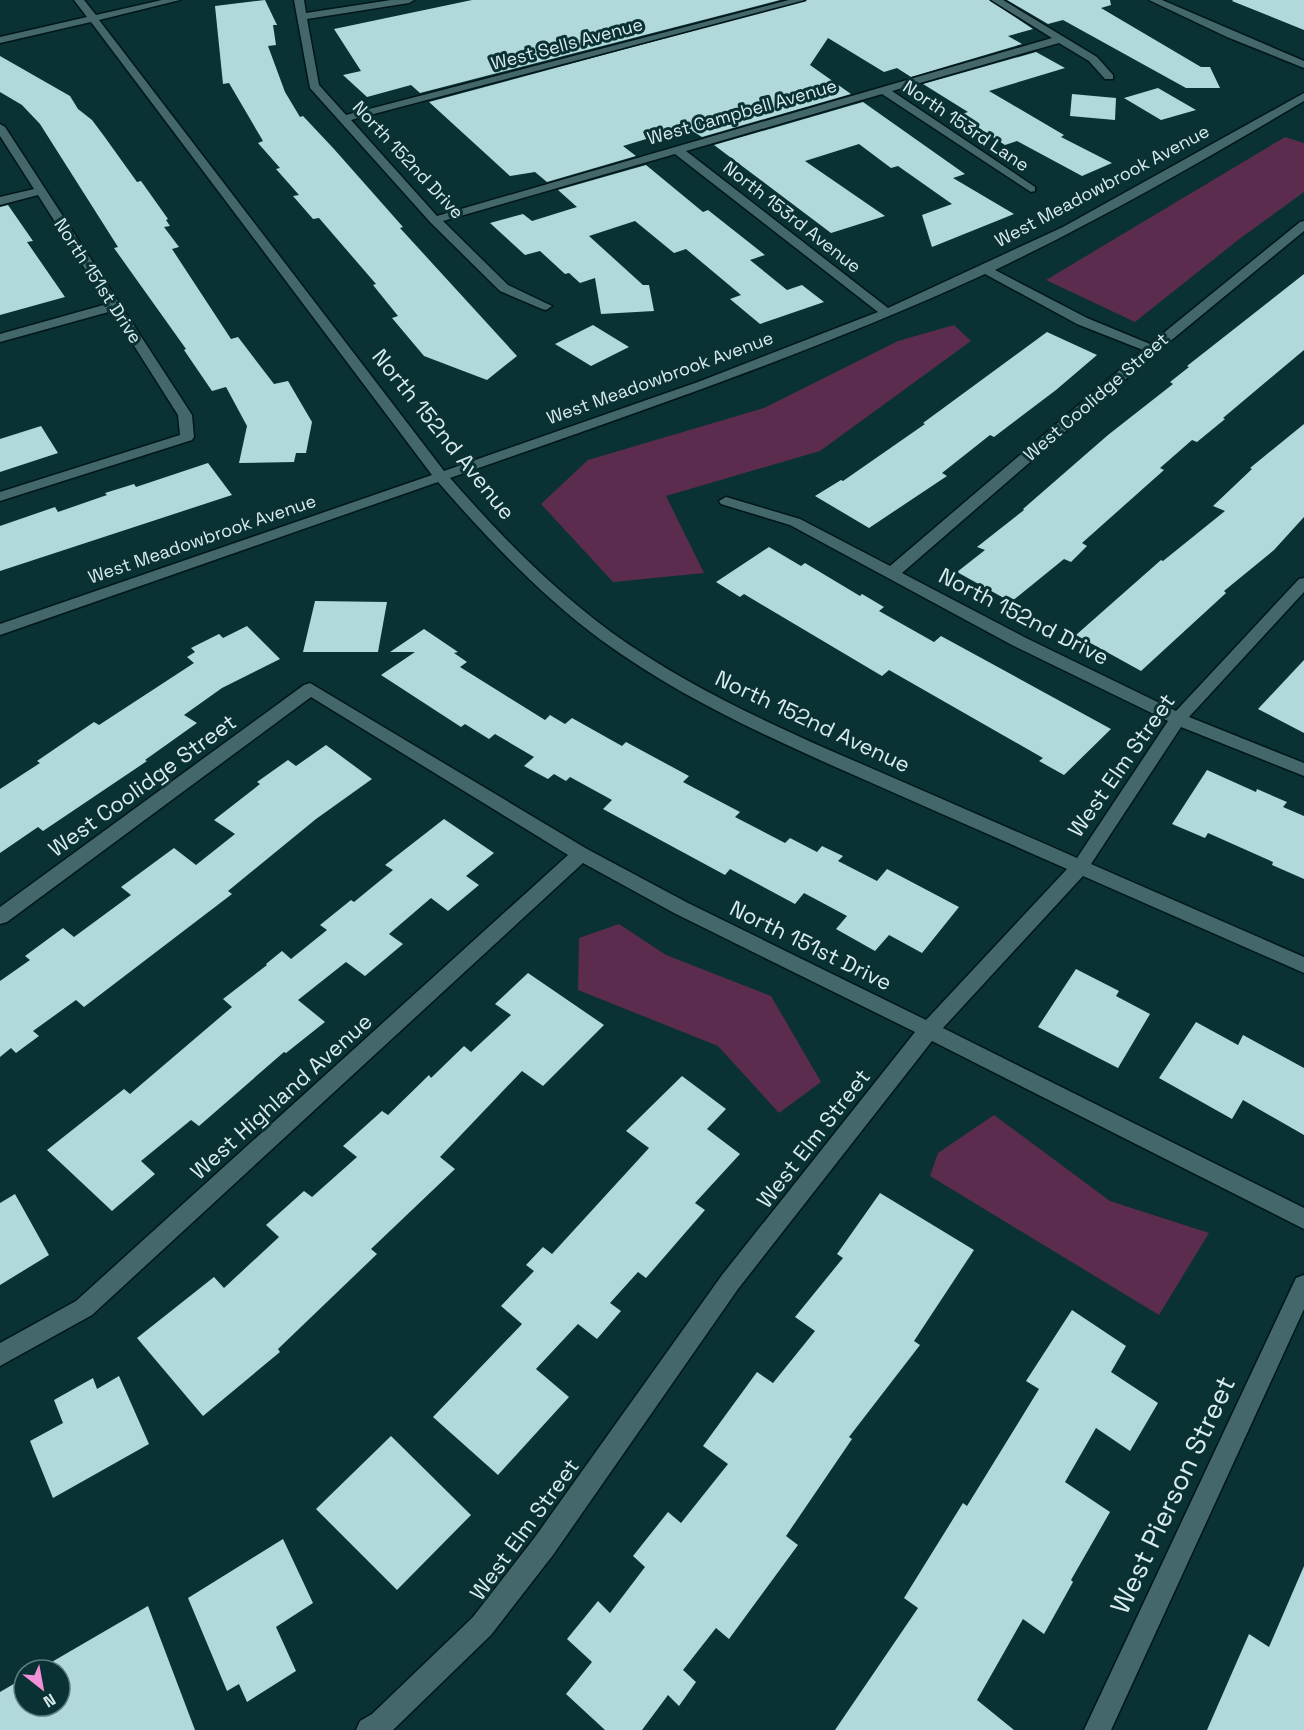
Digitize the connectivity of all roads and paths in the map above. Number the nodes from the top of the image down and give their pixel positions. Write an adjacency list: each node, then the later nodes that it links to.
1 (80, 0): 9 (street, North 152nd Avenue)
2 (174, 0): 9 (street)
3 (298, 0): 8 (street, North 152nd Drive)
4 (409, 0): 8 (street)
5 (800, 0): 16 (street, West Sells Avenue)
6 (996, 0): 10 (street)
7 (1154, 0): 12 (street)
8 (302, 17): 16 (street, North 152nd Drive)
9 (93, 18): 11 (street); 30 (street, North 152nd Avenue)
10 (1060, 39): 13 (street); 14 (street, West Campbell Avenue)
11 (0, 40)
12 (1304, 65)
13 (1109, 77)
14 (883, 90): 18 (street, West Campbell Avenue); 19 (street, North 153rd Lane)
15 (1304, 96): 24 (street, West Meadowbrook Avenue)
16 (344, 119): 22 (street, North 152nd Drive)
17 (0, 128): 20 (street, North 151st Drive)
18 (676, 150): 22 (street, West Campbell Avenue); 27 (street, North 153rd Avenue)
19 (1031, 189)
20 (40, 191): 21 (street); 25 (street, North 151st Drive)
21 (0, 201)
22 (435, 220): 26 (street, North 152nd Drive)
23 (1304, 225): 29 (street, West Coolidge Street)
24 (986, 270): 27 (street, West Meadowbrook Avenue); 29 (street)
25 (115, 306): 28 (street); 31 (street, North 151st Drive)
26 (546, 306)
27 (887, 313): 30 (street, West Meadowbrook Avenue)
28 (0, 338)
29 (1152, 349): 33 (street, West Coolidge Street)
30 (441, 477): 35 (street, West Meadowbrook Avenue); 40 (street, North 152nd Avenue)
31 (0, 497)
32 (726, 501): 33 (street, North 152nd Drive)
33 (892, 573): 37 (street, North 152nd Drive)
34 (1304, 583): 37 (street, West Elm Street)
35 (0, 630)
36 (310, 689): 39 (street, North 151st Drive); 41 (street, West Coolidge Street)
37 (1178, 719): 38 (street, North 152nd Drive); 40 (street, West Elm Street)
38 (1304, 770)
39 (581, 854): 43 (street, North 151st Drive); 46 (street, West Highland Avenue)
40 (1080, 867): 42 (street, North 152nd Avenue); 43 (street, West Elm Street)
41 (2, 913)
42 (1304, 965)
43 (929, 1030): 44 (street, North 151st Drive); 47 (street, West Elm Street)
44 (1304, 1219)
45 (1304, 1285): 48 (street, West Pierson Street)
46 (0, 1355)
47 (369, 1730)
48 (1097, 1730)

